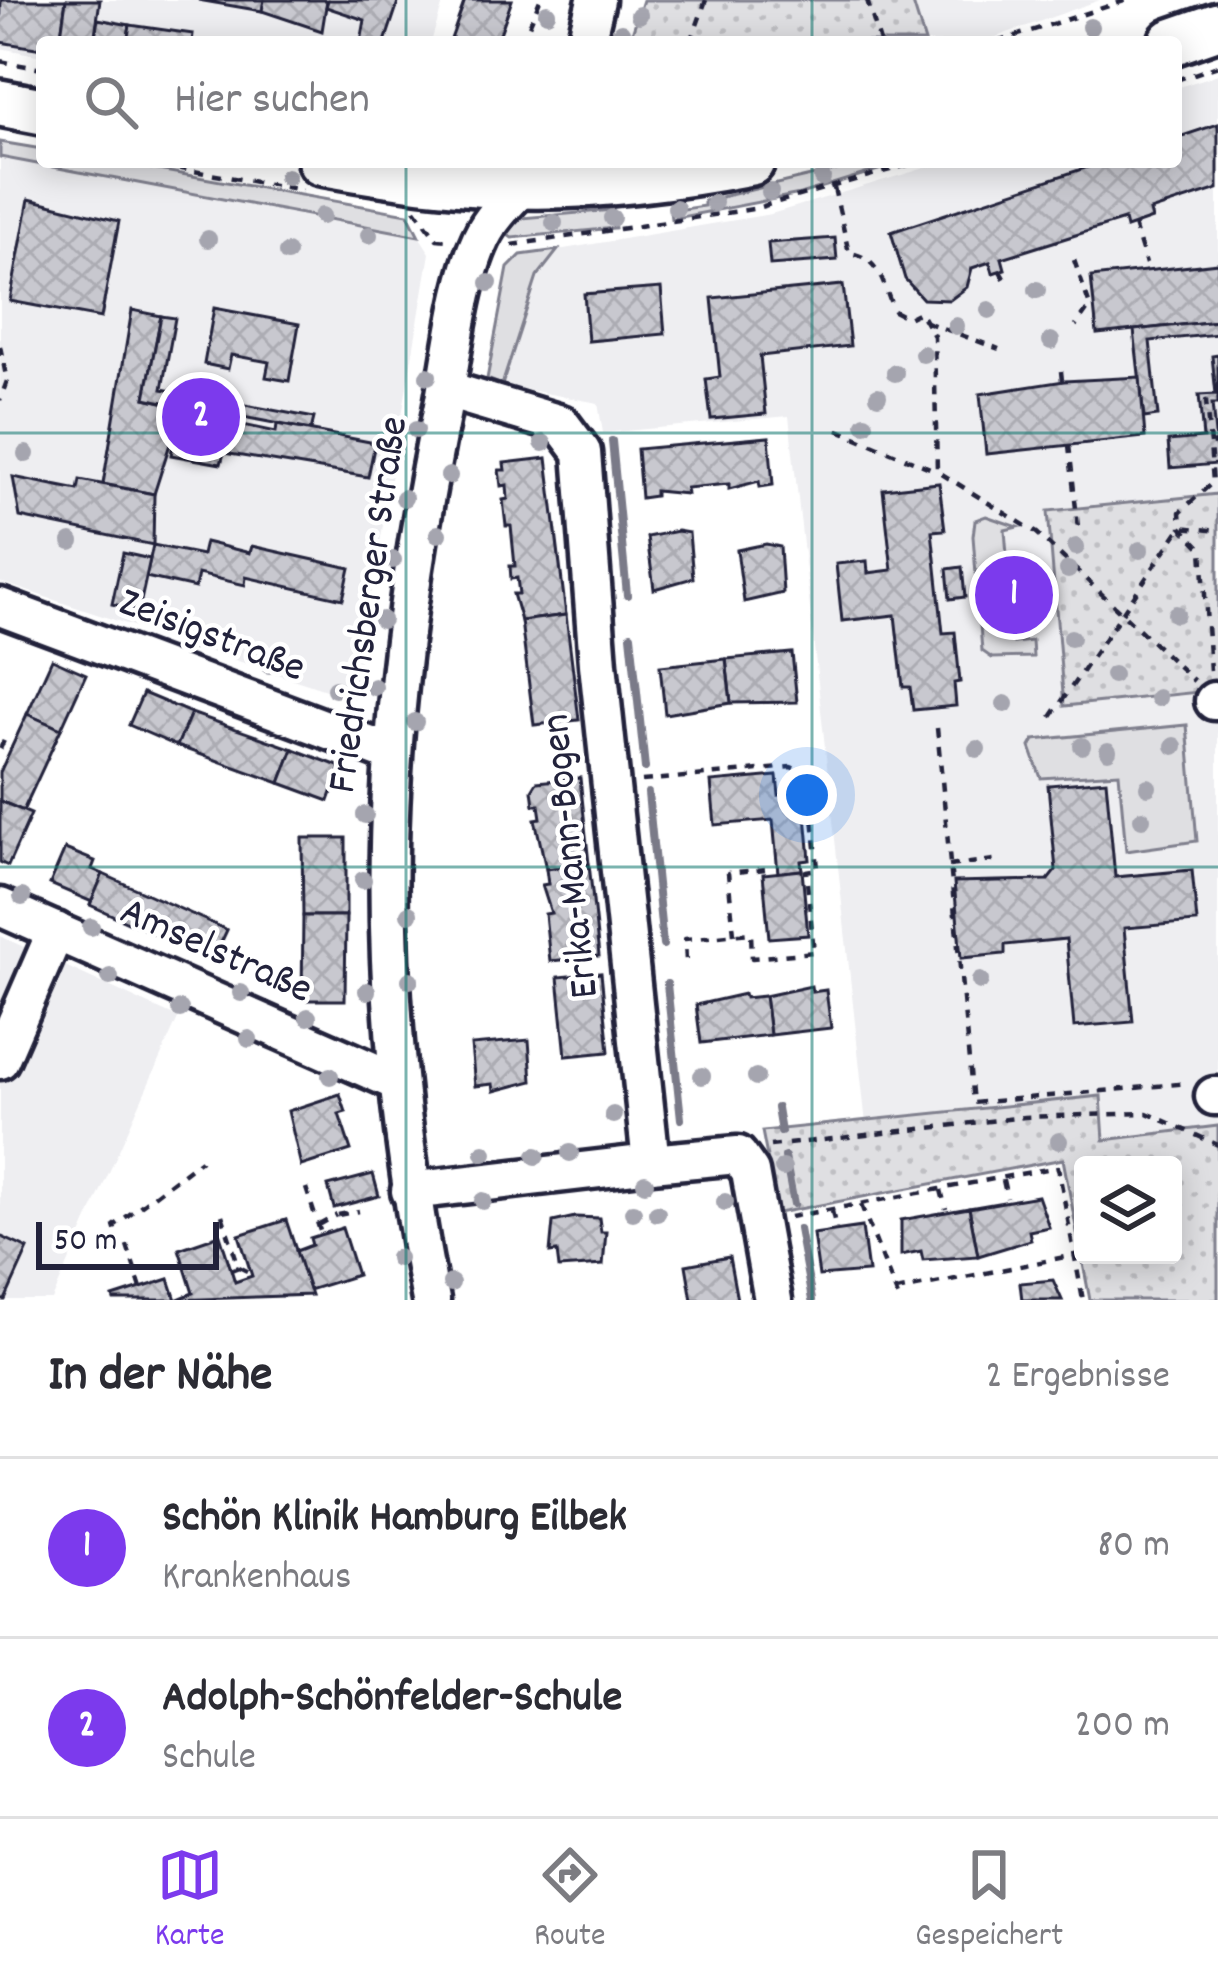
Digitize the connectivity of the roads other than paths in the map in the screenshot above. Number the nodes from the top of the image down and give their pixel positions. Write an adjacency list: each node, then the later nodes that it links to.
1 (596, 0): 3 (street)
2 (1218, 26): 4 (main road)
3 (587, 36)
4 (1182, 39)
5 (0, 104): 6 (main road)
6 (36, 110)
7 (715, 168): 9 (main road)
8 (311, 176): 9 (main road)
9 (533, 176): 10 (street, Friedrichsberger Straße)
10 (447, 390): 12 (street, Friedrichsberger Straße); 17 (street, Erika-Mann-Bogen)
11 (0, 607): 12 (street, Zeisigstraße)
12 (390, 753): 16 (street, Friedrichsberger Straße)
13 (0, 907): 14 (street, Amselstraße)
14 (56, 931): 15 (street); 16 (street, Amselstraße)
15 (0, 1060)
16 (394, 1081): 18 (street, Friedrichsberger Straße)
17 (651, 1163): 18 (street); 20 (street)
18 (410, 1191): 19 (street, Friedrichsberger Straße)
19 (431, 1300)
20 (773, 1300)

